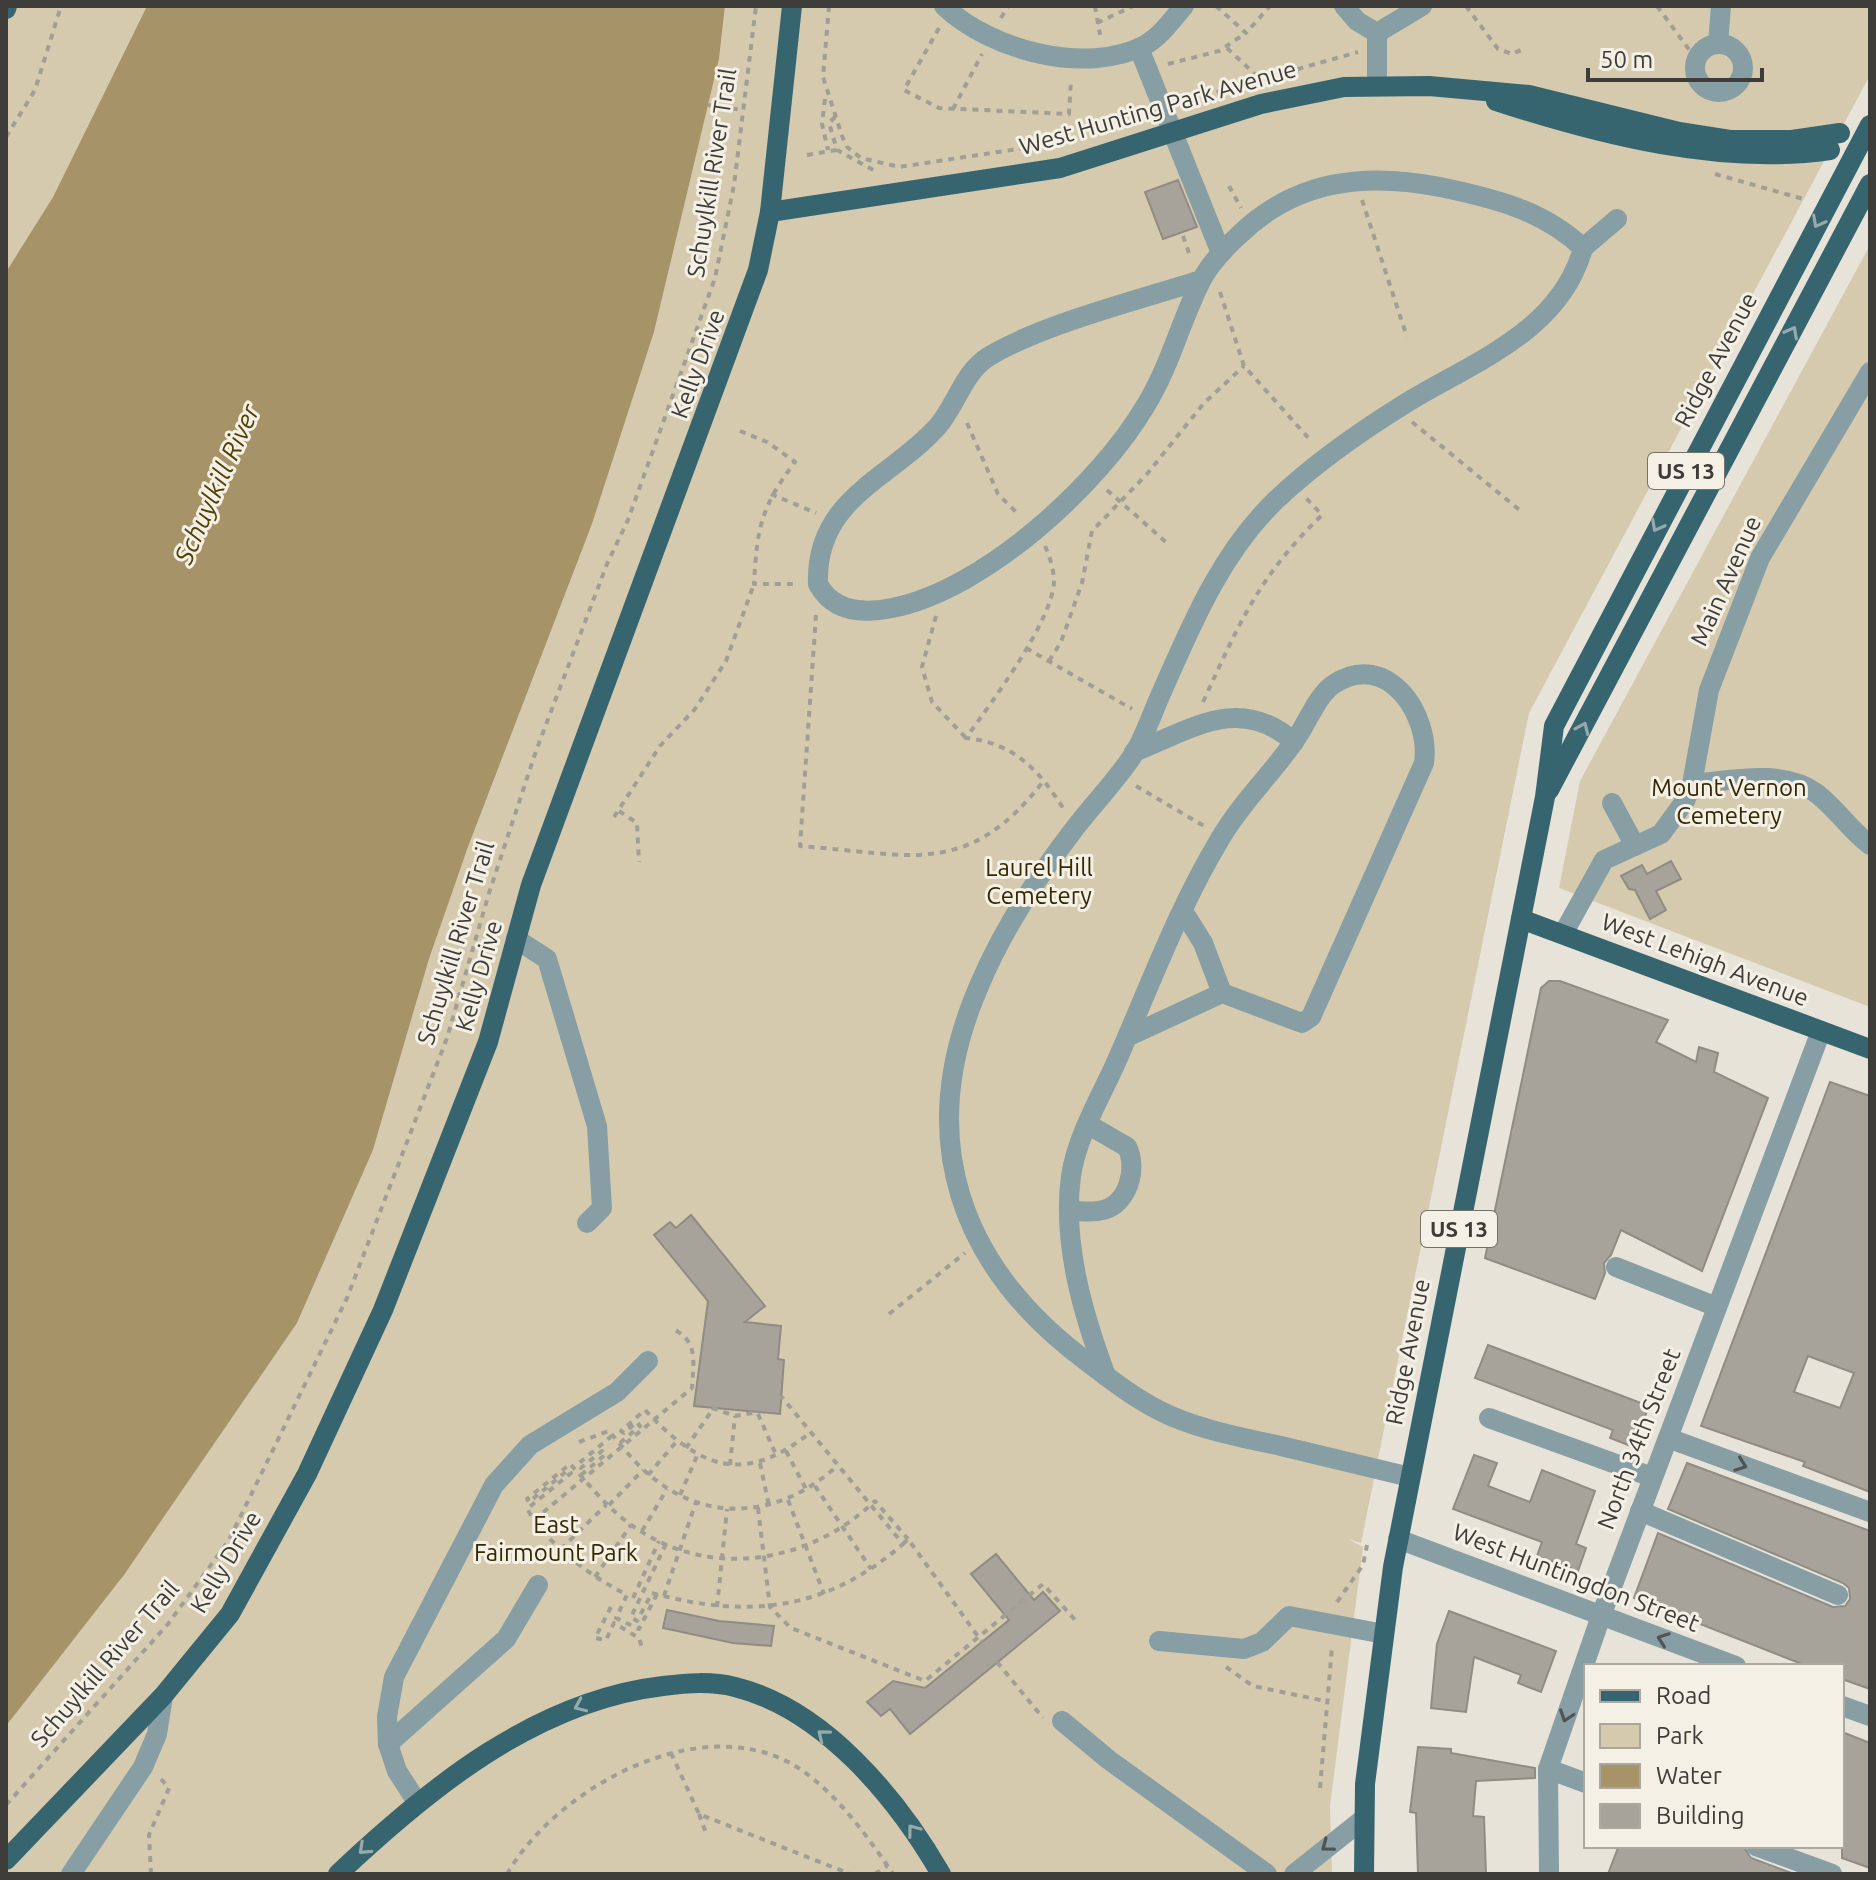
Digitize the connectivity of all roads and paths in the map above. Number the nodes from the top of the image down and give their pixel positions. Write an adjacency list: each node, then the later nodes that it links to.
1 (61, 6): 37 (path)
2 (756, 6): 33 (path, Schuylkill River Trail)
3 (792, 6): 48 (main road, Kelly Drive)
4 (829, 6): 35 (path)
5 (1095, 6): 16 (path)
6 (1133, 6): 16 (path)
7 (1184, 6): 21 (street)
8 (1216, 6): 17 (path)
9 (1270, 6): 17 (path)
10 (1344, 6): 19 (street)
11 (1422, 6): 19 (street)
12 (1466, 6): 23 (path)
13 (1657, 6): 26 (path)
14 (1721, 6): 20 (street)
15 (946, 8): 18 (street); 32 (path)
16 (1097, 23): 24 (path)
17 (1246, 33): 22 (path)
18 (991, 37): 25 (street); 32 (path)
19 (1376, 41): 28 (path); 29 (street)
20 (1718, 44): 26 (street); 26 (street)
21 (1139, 48): 24 (street); 27 (street)
22 (1227, 48): 27 (path); 28 (path)
23 (1521, 50)
24 (1103, 56): 25 (street)
25 (1072, 58): 32 (path)
26 (1696, 59)
27 (1149, 68): 34 (street)
28 (1260, 79): 34 (path)
29 (1377, 85): 39 (main road, West Hunting Park Avenue); 48 (main road, West Hunting Park Avenue)
30 (825, 99): 40 (path)
31 (708, 105): 33 (path)
32 (953, 109)
33 (743, 110): 194 (path, Schuylkill River Trail)
34 (1164, 110): 51 (street)
35 (836, 117): 38 (path); 41 (path)
36 (1870, 125): 80 (main road, Ridge Avenue / US 13, one-way to 80)
37 (6, 137)
38 (1075, 140)
39 (1835, 141)
40 (828, 150): 41 (path); 42 (path)
41 (837, 150): 43 (path)
42 (807, 155)
43 (875, 171)
44 (1707, 172): 47 (path)
45 (1355, 179): 50 (street); 51 (street); 52 (path)
46 (1869, 188): 80 (main road, Ridge Avenue / US 13, one-way to 46)
47 (1809, 200)
48 (770, 212): 92 (main road, Kelly Drive)
49 (1617, 219): 50 (street)
50 (1583, 248): 58 (street)
51 (1211, 267): 53 (path); 59 (street); 64 (street)
52 (1407, 337)
53 (1244, 366): 58 (path); 62 (path)
54 (1870, 372): 79 (street, Main Avenue)
55 (963, 412): 65 (path)
56 (1407, 417): 63 (path)
57 (740, 431): 60 (path)
58 (1326, 458): 72 (street)
59 (1091, 474): 62 (path); 65 (street)
60 (771, 494): 64 (path); 67 (path)
61 (1306, 498): 73 (path)
62 (1119, 503): 66 (path); 71 (path)
63 (1522, 512)
64 (834, 521): 68 (street)
65 (1035, 529): 69 (street); 70 (path)
66 (1167, 543)
67 (754, 584): 68 (path); 82 (path)
68 (821, 589): 69 (street); 78 (path)
69 (941, 594): 74 (path)
70 (1026, 648): 71 (path); 74 (path)
71 (1049, 661): 72 (path)
72 (1149, 720): 76 (street)
73 (1190, 730): 75 (street); 76 (street)
74 (966, 738): 78 (path)
75 (1294, 742): 85 (street); 93 (street)
76 (1134, 752): 77 (street)
77 (1117, 774): 84 (street); 85 (path)
78 (1045, 779): 84 (path)
79 (1692, 784): 86 (street); 87 (street, Main Avenue)
80 (1545, 797): 90 (main road, Ridge Avenue / US 13)
81 (1612, 803): 87 (street)
82 (619, 811): 83 (path); 88 (path)
83 (614, 817)
84 (1075, 827): 100 (street)
85 (1221, 836): 89 (street)
86 (1870, 845)
87 (1635, 846): 91 (street, Main Avenue)
88 (639, 862)
89 (1183, 911): 93 (street); 95 (street)
90 (1521, 919): 91 (main road, West Lehigh Avenue); 127 (main road, Ridge Avenue / US 13)
91 (1563, 934): 94 (main road, West Lehigh Avenue)
92 (516, 939): 99 (street); 182 (main road, Kelly Drive)
93 (1222, 993): 95 (street)
94 (1821, 1031): 96 (main road, West Lehigh Avenue); 102 (street, North 34th Street)
95 (1127, 1037): 97 (street)
96 (1870, 1049)
97 (1089, 1125): 98 (street); 98 (street)
98 (1071, 1211): 106 (street)
99 (587, 1223)
100 (980, 1240): 103 (path); 106 (street)
101 (1616, 1267): 102 (street)
102 (1717, 1307): 114 (street, North 34th Street)
103 (889, 1314)
104 (675, 1330): 110 (path)
105 (648, 1361): 187 (street)
106 (1106, 1376): 127 (street)
107 (781, 1396): 111 (path)
108 (735, 1416): 117 (path); 120 (path); 122 (path)
109 (1489, 1418): 128 (street)
110 (655, 1421): 115 (path); 116 (path); 116 (path)
111 (811, 1432): 118 (path); 123 (path)
112 (613, 1435): 113 (path); 116 (path); 126 (path)
113 (591, 1437)
114 (1668, 1438): 128 (street, North 34th Street); 141 (street, one-way to 141)
115 (677, 1441): 117 (path); 125 (path)
116 (621, 1445): 124 (path); 126 (path)
117 (686, 1448): 119 (path)
118 (786, 1451): 120 (path); 131 (path)
119 (697, 1456): 122 (path); 132 (path)
120 (777, 1457): 121 (path)
121 (760, 1463): 122 (path); 137 (path)
122 (730, 1465)
123 (838, 1465): 129 (path); 136 (path)
124 (643, 1470): 125 (path); 135 (path)
125 (648, 1475): 130 (path)
126 (582, 1477): 135 (path); 142 (path); 142 (path)
127 (1410, 1477): 147 (main road, Ridge Avenue / US 13)
128 (1652, 1477): 140 (street, North 34th Street)
129 (815, 1486): 131 (path); 144 (path)
130 (667, 1489): 132 (path); 145 (path)
131 (807, 1491): 133 (path)
132 (680, 1495): 134 (path)
133 (788, 1500): 137 (path); 152 (path)
134 (696, 1502): 139 (path); 154 (path)
135 (607, 1505): 143 (path); 153 (path)
136 (870, 1505): 144 (path); 146 (path); 150 (path)
137 (769, 1506): 138 (path)
138 (758, 1508): 139 (path); 156 (path)
139 (727, 1509): 155 (path)
140 (1640, 1511): 163 (street); 169 (street, North 34th Street)
141 (1870, 1512)
142 (534, 1520): 153 (path)
143 (631, 1525): 145 (path); 158 (path)
144 (843, 1528): 152 (path); 157 (path)
145 (641, 1532): 148 (path)
146 (908, 1539): 150 (path); 173 (path)
147 (1398, 1539): 169 (street, West Huntingdon Street); 172 (main road, Ridge Avenue / US 13)
148 (659, 1541): 149 (path); 165 (path)
149 (666, 1544): 154 (path); 165 (path)
150 (903, 1544): 157 (path)
151 (1367, 1545): 171 (path)
152 (806, 1548): 156 (path); 161 (path)
153 (561, 1549): 158 (path)
154 (679, 1550): 155 (path); 164 (path)
155 (722, 1559): 156 (path); 167 (path)
156 (764, 1559): 168 (path)
157 (871, 1569): 161 (path)
158 (595, 1577): 162 (path)
159 (538, 1585): 187 (street)
160 (657, 1594): 162 (path); 164 (path); 165 (path)
161 (824, 1594): 168 (path)
162 (627, 1595): 165 (path)
163 (1838, 1595)
164 (664, 1596): 167 (path)
165 (636, 1599)
166 (611, 1607): 177 (path)
167 (717, 1607): 168 (path)
168 (770, 1607): 173 (path)
169 (1601, 1616): 179 (street, North 34th Street, one-way to 179); 180 (street, West Huntingdon Street, one-way to 169)
170 (1076, 1621): 173 (path)
171 (1334, 1624): 172 (street); 176 (street); 183 (path)
172 (1384, 1634): 196 (main road, Ridge Avenue / US 13)
173 (978, 1636): 175 (path)
174 (1159, 1641): 176 (street)
175 (982, 1642)
176 (1217, 1647): 183 (path)
177 (643, 1651)
178 (997, 1662): 186 (path)
179 (1584, 1664)
180 (1731, 1664)
181 (1584, 1665): 189 (street, North 34th Street, one-way to 189)
182 (163, 1696): 199 (main road, Kelly Drive); 202 (street)
183 (1326, 1701): 192 (path)
184 (1844, 1707): 185 (street)
185 (1870, 1716)
186 (1057, 1725): 210 (street)
187 (388, 1744): 193 (street)
188 (671, 1752): 195 (path); 200 (path); 205 (path)
189 (1548, 1769): 191 (street); 213 (street, North 34th Street)
190 (160, 1778): 203 (path)
191 (1584, 1782)
192 (1320, 1788)
193 (417, 1802): 204 (main road, one-way to 204); 209 (main road, one-way to 193)
194 (6, 1805)
195 (699, 1814): 197 (path); 206 (path)
196 (1362, 1820): 211 (street, one-way to 211); 212 (main road, Ridge Avenue / US 13)
197 (706, 1833)
198 (1761, 1848): 201 (street)
199 (6, 1860)
200 (887, 1866): 207 (path); 208 (path)
201 (1819, 1872)
202 (71, 1874)
203 (151, 1874)
204 (338, 1874)
205 (507, 1874)
206 (850, 1874)
207 (875, 1874)
208 (893, 1874)
209 (941, 1874)
210 (1267, 1874)
211 (1294, 1874)
212 (1364, 1874)
213 (1549, 1874)

